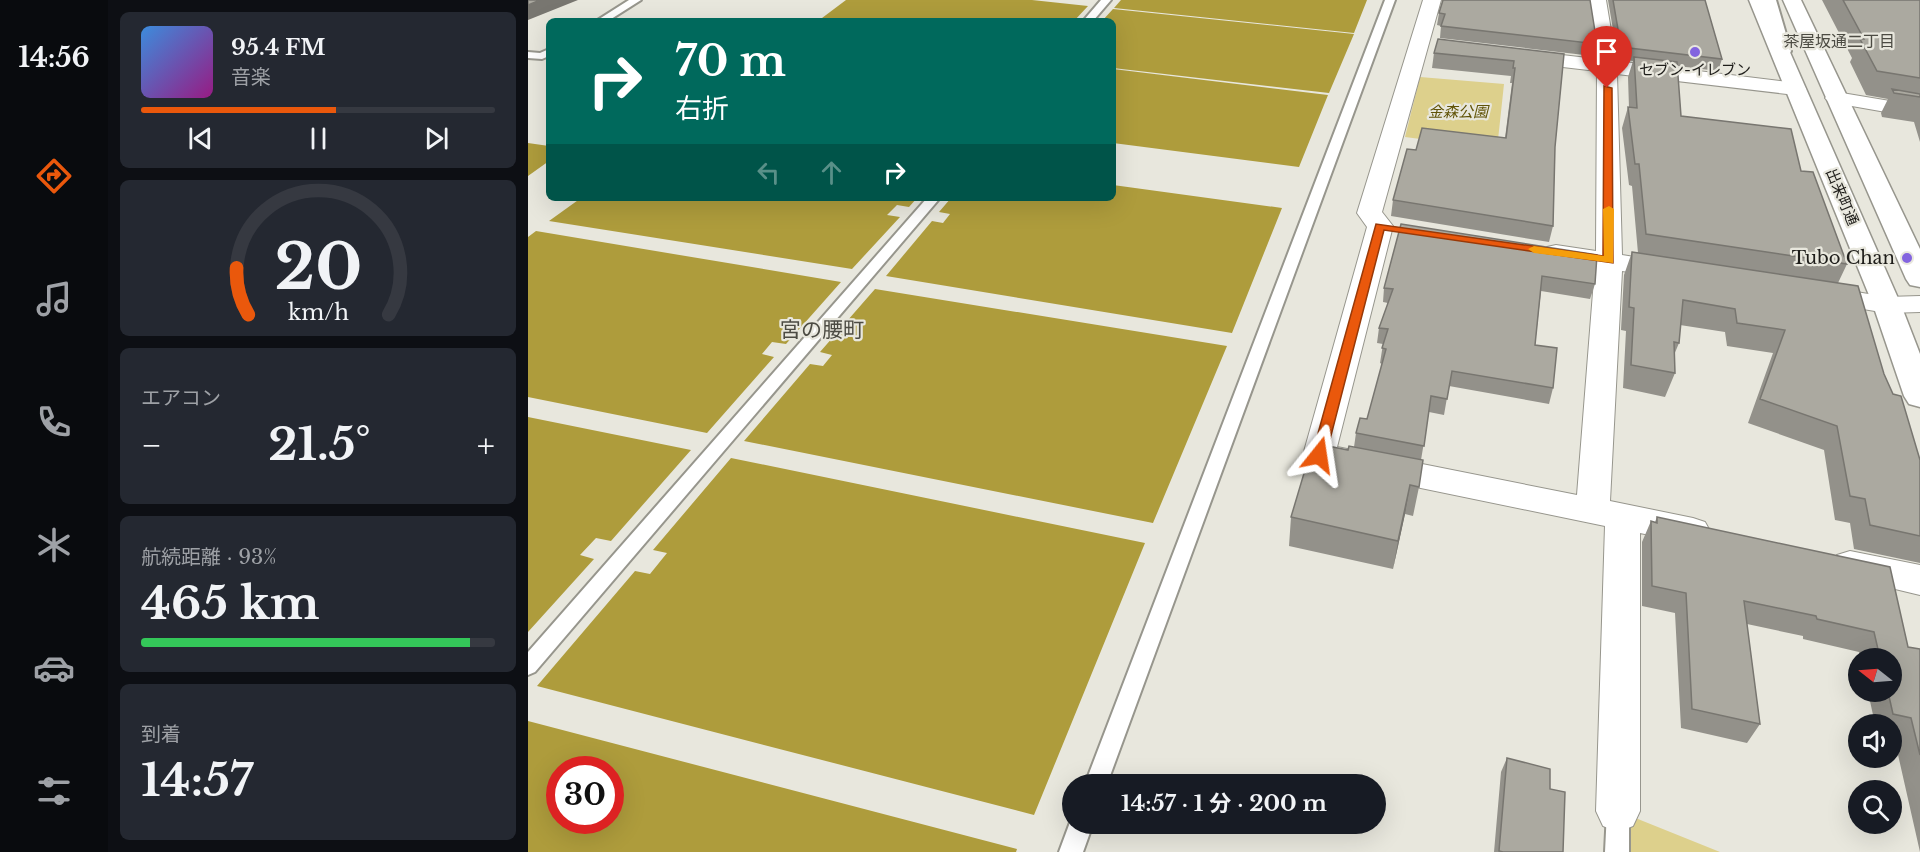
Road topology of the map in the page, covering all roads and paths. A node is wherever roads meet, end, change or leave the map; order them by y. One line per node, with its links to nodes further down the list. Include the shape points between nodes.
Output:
1 (636, 0): 9 (lane)
2 (1106, 0): 10 (lane)
3 (1390, 0): 33 (lane)
4 (1432, 0): 28 (street, via 1431,45 1369,213 1391,228 1319,455)
5 (1597, 0): 15 (street)
6 (1758, 0): 16 (main road, 出来町通)
7 (1771, 0): 16 (lane)
8 (1791, 0): 17 (main road, 出来町通)
9 (606, 18)
10 (1091, 18)
11 (1501, 53): 15 (street)
12 (545, 54): 13 (lane); 14 (lane)
13 (528, 55)
14 (528, 64)
15 (1607, 66): 16 (street); 21 (street)
16 (1797, 90): 26 (main road, 出来町通)
17 (1836, 98): 18 (street); 23 (main road, 出来町通)
18 (1920, 112)
19 (931, 201): 32 (lane)
20 (1529, 249): 21 (street)
21 (1609, 261): 22 (street); 28 (street)
22 (1690, 274)
23 (1920, 279)
24 (1794, 290): 26 (street)
25 (1920, 304): 26 (street)
26 (1887, 305): 27 (main road, 出来町通)
27 (1920, 396)
28 (1608, 512): 29 (street); 34 (street)
29 (1714, 535)
30 (1829, 560): 31 (street)
31 (1920, 580)
32 (528, 666)
33 (1100, 774)
34 (1618, 811): 37 (lane)
35 (1077, 834): 36 (lane)
36 (1071, 852)
37 (1617, 852)

